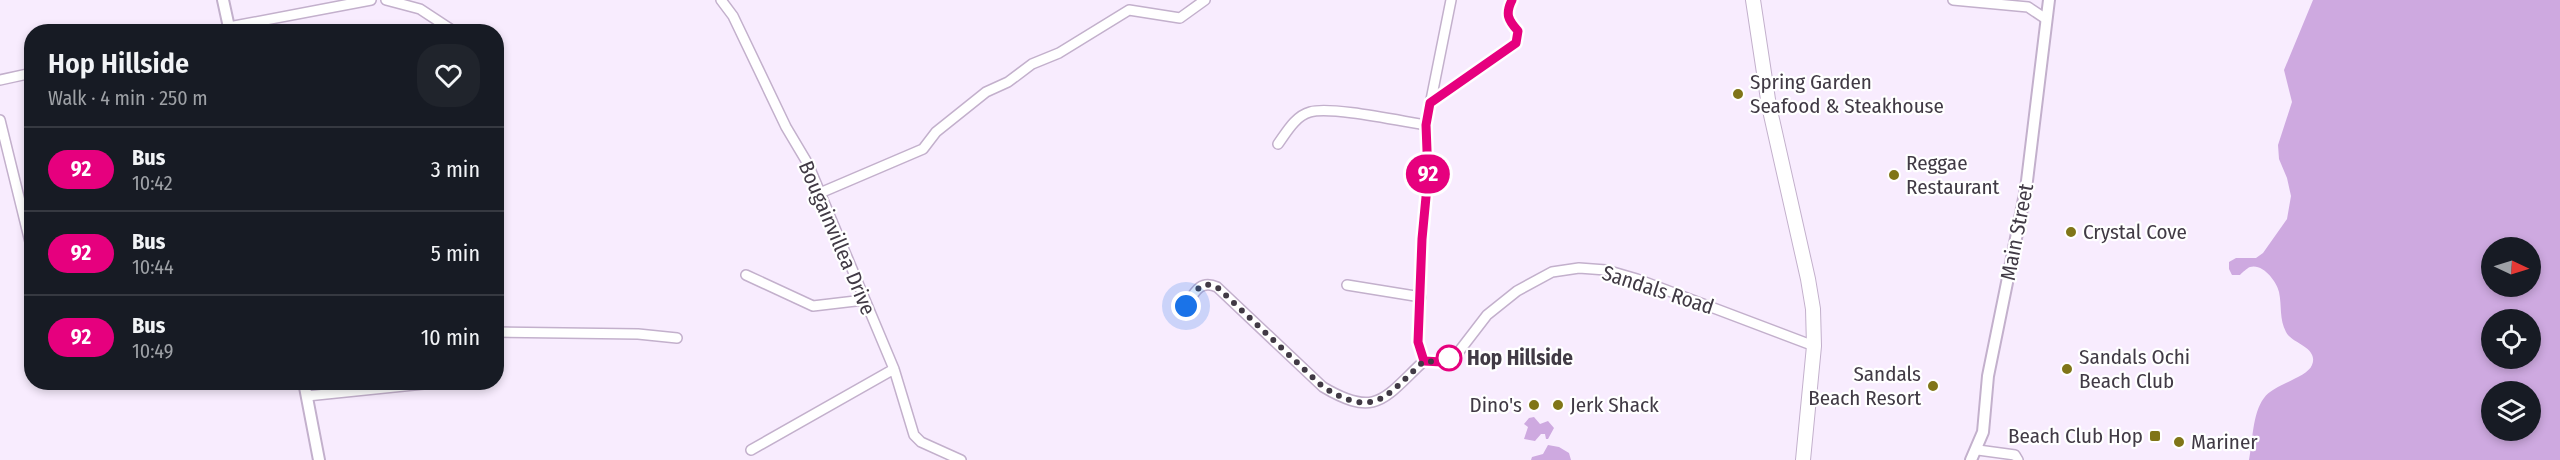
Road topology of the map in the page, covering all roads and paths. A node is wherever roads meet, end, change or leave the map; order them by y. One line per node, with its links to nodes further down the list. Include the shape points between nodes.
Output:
1 (223, 0): 12 (street)
2 (372, 0): 13 (street)
3 (386, 0): 14 (street, via 420,9)
4 (721, 0): 21 (street, Bougainvillea Drive, via 733,16)
5 (1206, 0): 21 (street, via 1180,18 1129,10 986,92 936,132 923,149)
6 (1451, 0): 17 (street)
7 (1512, 0): 17 (street, via 1508,19 1518,31 1516,43)
8 (1752, 0): 30 (main road, via 1769,106 1808,279)
9 (1953, 0): 11 (street, via 2028,7)
10 (2049, 0): 11 (street, Main Street)
11 (2046, 19): 37 (street, Main Street, via 2026,189 1988,376 1987,409)
12 (227, 24)
13 (257, 24)
14 (443, 24)
15 (24, 75): 16 (street)
16 (0, 80)
17 (1430, 103): 19 (street)
18 (0, 120): 22 (street)
19 (1426, 125): 20 (street, via 1332,111 1310,112 1296,120); 25 (street, via 1428,176)
20 (1278, 144)
21 (820, 193): 26 (street, Bougainvillea Drive)
22 (24, 218)
23 (746, 275): 26 (street, via 813,306)
24 (1347, 285): 25 (street)
25 (1420, 297): 31 (street, via 1418,342)
26 (864, 300): 32 (street, Bougainvillea Drive)
27 (1186, 306): 31 (street, via 1196,288 1206,284 1217,287 1323,387 1341,398 1368,404 1384,398)
28 (504, 332): 29 (street)
29 (676, 338)
30 (1814, 346): 31 (street, Sandals Road, via 1637,279 1606,270 1579,268 1552,272 1517,291 1487,315 1457,354 1442,362); 40 (main road)
31 (1424, 361)
32 (894, 369): 36 (street); 39 (street, Bougainvillea Drive, via 914,435)
33 (306, 390): 35 (street)
34 (365, 390): 35 (street)
35 (307, 396): 38 (street)
36 (751, 450)
37 (1978, 450): 41 (street, Main Street); 42 (street, via 2015,455)
38 (319, 460)
39 (961, 460)
40 (1803, 460)
41 (1971, 460)
42 (2018, 460)

